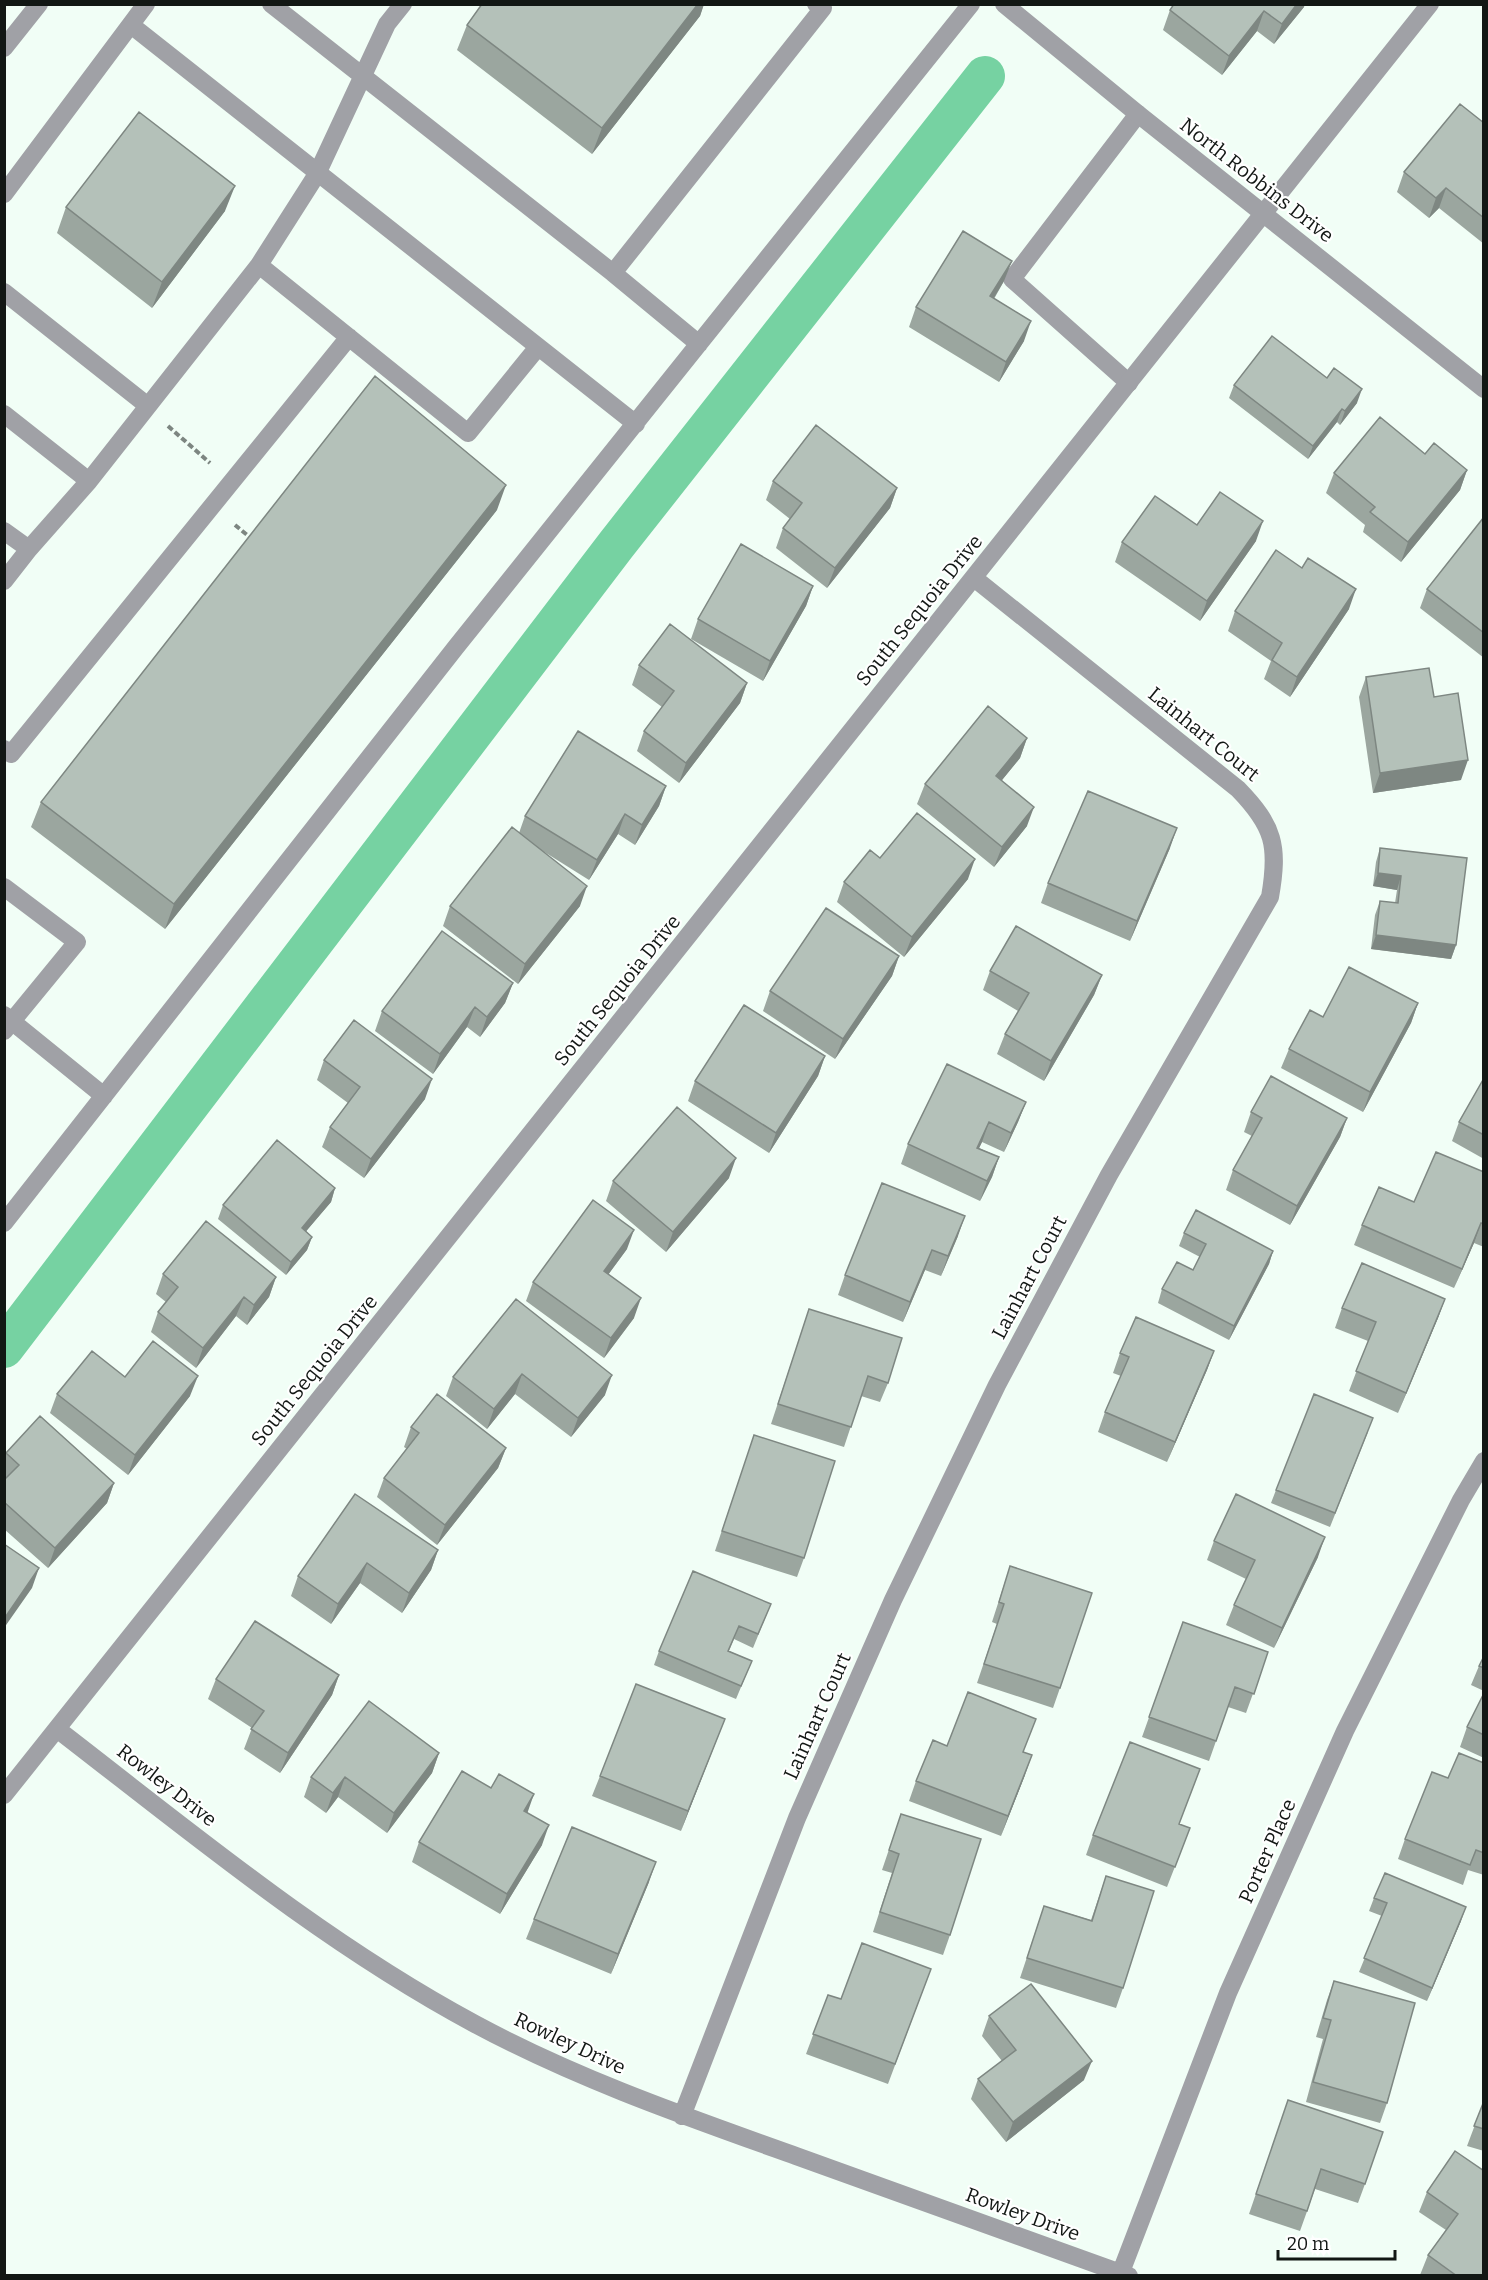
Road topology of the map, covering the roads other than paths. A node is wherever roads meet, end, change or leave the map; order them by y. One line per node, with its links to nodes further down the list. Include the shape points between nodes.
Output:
1 (39, 4): 10 (street)
2 (146, 4): 9 (street)
3 (271, 4): 11 (street)
4 (403, 4): 11 (street, via 387,24)
5 (816, 4): 17 (street, via 823,8)
6 (971, 4): 20 (street)
7 (1004, 4): 12 (street, North Robbins Drive)
8 (1430, 4): 15 (street, South Sequoia Drive)
9 (131, 25): 13 (street); 14 (street)
10 (4, 48)
11 (362, 76): 13 (street); 17 (street)
12 (1138, 114): 15 (street, North Robbins Drive); 22 (street, via 1012,279)
13 (317, 174): 16 (street); 21 (street)
14 (4, 194)
15 (1264, 213): 22 (street, South Sequoia Drive); 23 (street, North Robbins Drive)
16 (259, 265): 19 (street); 24 (street)
17 (613, 273): 20 (street)
18 (4, 292): 24 (street)
19 (349, 337): 21 (street, via 468,433); 32 (street, via 11,754)
20 (699, 344): 26 (street)
21 (538, 347): 26 (street)
22 (1129, 383): 30 (street, South Sequoia Drive)
23 (1484, 389)
24 (148, 406): 27 (street)
25 (4, 414): 27 (street)
26 (636, 424): 35 (street)
27 (89, 481): 29 (street)
28 (4, 531): 29 (street)
29 (29, 549): 31 (street)
30 (974, 578): 38 (street, South Sequoia Drive); 40 (street, Lainhart Court, via 1229,781 1259,810 1271,837 1276,867 1270,897 1109,1174 997,1385 898,1589 797,1818)
31 (4, 581)
32 (4, 748)
33 (4, 887): 34 (street, via 77,942)
34 (7, 1022): 35 (street)
35 (104, 1096): 36 (street)
36 (4, 1223)
37 (1484, 1461): 41 (street, Porter Place, via 1335,1753 1228,1993)
38 (57, 1729): 39 (street, South Sequoia Drive); 40 (street, Rowley Drive, via 276,1898 374,1965 497,2035 583,2076)
39 (4, 1795)
40 (682, 2116): 41 (street, Rowley Drive)
41 (1125, 2274)

